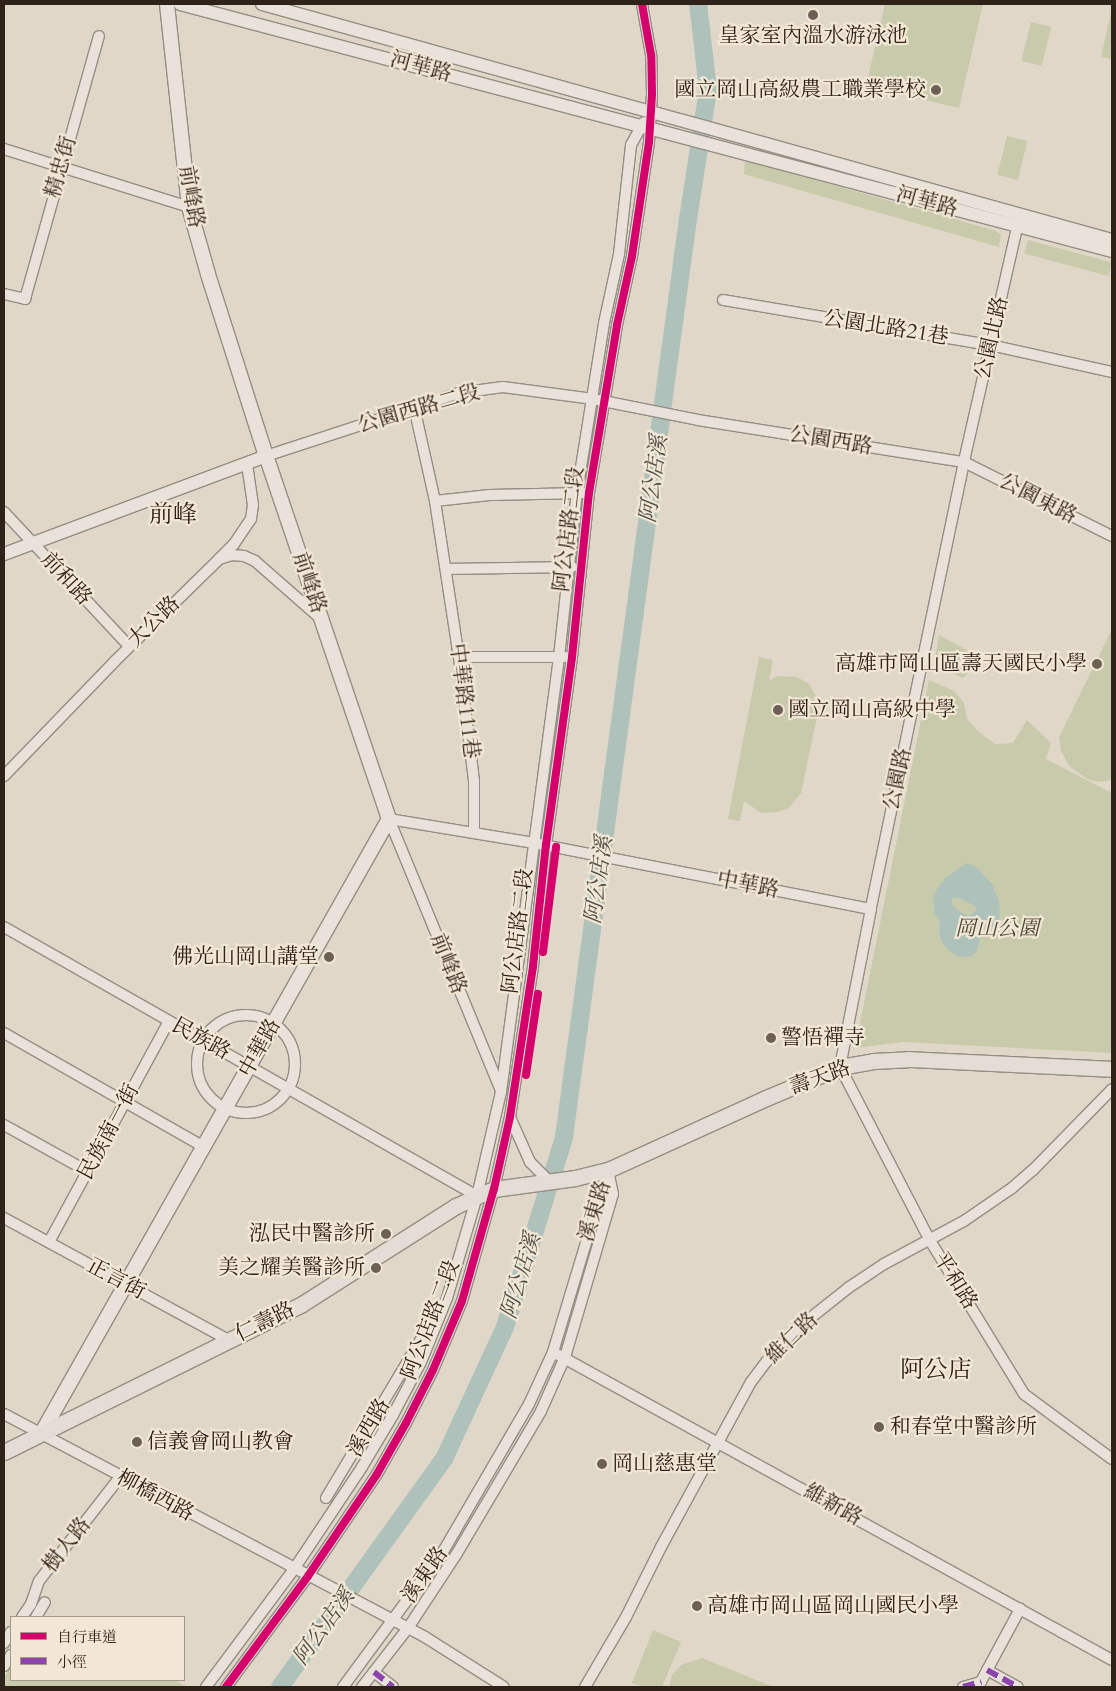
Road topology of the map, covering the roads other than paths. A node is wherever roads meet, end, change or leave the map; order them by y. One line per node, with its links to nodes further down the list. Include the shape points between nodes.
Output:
1 (167, 4): 10 (main road, 前峰路)
2 (180, 4): 7 (street, 河華路)
3 (262, 4): 6 (street, 河華路)
4 (642, 4): 6 (street)
5 (99, 36): 9 (street, 精忠街)
6 (657, 112): 7 (street, 阿公店路二段); 11 (street, 河華路)
7 (651, 128): 11 (street, 河華路); 14 (street, 阿公店路二段, via 631,145); 15 (street, 阿公店路二段)
8 (4, 150): 9 (street)
9 (61, 168): 10 (street); 16 (street, 精忠街, via 25,299)
10 (190, 207): 23 (main road, 前峰路)
11 (1019, 221): 12 (street, 河華路); 13 (street, 河華路); 18 (street, 公園北路)
12 (1112, 240)
13 (1112, 251)
14 (619, 254): 15 (street); 20 (street, 阿公店路二段, via 604,323)
15 (632, 256): 21 (street, 阿公店路二段)
16 (4, 294)
17 (723, 300): 18 (street, 公園北路21巷)
18 (990, 345): 19 (street, 公園北路21巷); 24 (street, 公園北路)
19 (1112, 372)
20 (593, 399): 21 (street, 公園西路二段); 22 (street, 公園西路二段, via 504,387 459,393); 26 (street, 阿公店路二段)
21 (605, 402): 24 (street, 公園西路); 27 (street, 阿公店路二段)
22 (414, 407): 23 (street, 公園西路二段); 28 (street, 中華路111巷)
23 (266, 456): 25 (street); 37 (main road, 前峰路)
24 (964, 462): 30 (street, 公園東路); 49 (street, 公園路)
25 (247, 464): 31 (street); 33 (street, 大公路, via 253,506 251,519)
26 (577, 492): 27 (street); 28 (street, via 490,495); 34 (street, 阿公店路二段)
27 (589, 493): 35 (street, 阿公店路二段)
28 (435, 501): 36 (street, 中華路111巷)
29 (4, 512): 31 (street, 前和路)
30 (1112, 536)
31 (32, 543): 32 (street); 38 (street, 前和路)
32 (4, 554)
33 (219, 559): 37 (street, via 244,556 255,561); 38 (street, 大公路)
34 (568, 566): 35 (street); 36 (street); 40 (street, 阿公店路二段)
35 (580, 567): 41 (street, 阿公店路二段)
36 (446, 569): 39 (street, 中華路111巷)
37 (321, 619): 45 (main road, 前峰路)
38 (129, 646): 44 (street, 大公路)
39 (459, 657): 40 (street); 46 (street, 中華路111巷, via 474,781)
40 (558, 657): 41 (street); 42 (street, 阿公店路二段)
41 (572, 657): 43 (street, 阿公店路二段)
42 (546, 751): 43 (street); 47 (street, 阿公店路二段)
43 (558, 753): 48 (street, 阿公店路二段)
44 (4, 776)
45 (389, 819): 46 (street); 54 (main road, 中華路); 62 (street, 前峰路)
46 (474, 833): 47 (street)
47 (534, 843): 48 (street); 51 (street, 阿公店路二段)
48 (546, 846): 49 (street, 中華路); 52 (street, 阿公店路二段)
49 (871, 908): 58 (street, 公園路)
50 (4, 928): 53 (street, 民族路)
51 (518, 964): 52 (street); 62 (street, 阿公店路二段)
52 (533, 966): 65 (street, 阿公店路二段)
53 (169, 1021): 56 (street, 民族路); 63 (street, 民族南一街)
54 (273, 1024): 56 (street, via 256,1016 240,1016 219,1024); 57 (main road, 中華路); 60 (street, via 290,1044 294,1059 294,1074)
55 (4, 1033): 63 (street)
56 (203, 1040): 57 (street, 民族路); 64 (street, via 197,1062 201,1084 210,1097)
57 (249, 1066): 60 (street, 民族路); 64 (main road, 中華路)
58 (840, 1067): 59 (main road, 壽天路, via 908,1059); 68 (main road, 壽天路); 74 (street, 平和路)
59 (1112, 1069)
60 (288, 1089): 64 (street, via 279,1101 266,1109 251,1113); 72 (street, 民族路)
61 (1112, 1089): 74 (street, 維仁路, via 1012,1188)
62 (501, 1092): 65 (street, 前峰路); 72 (street, 阿公店路二段)
63 (125, 1102): 67 (street); 69 (street, 民族南一街)
64 (225, 1109): 67 (main road, 中華路)
65 (510, 1117): 70 (street, 前峰路, via 530,1162); 71 (street, 阿公店路二段)
66 (4, 1125): 69 (street)
67 (204, 1147): 76 (main road, 中華路)
68 (608, 1170): 70 (main road, 壽天路); 79 (street, 溪東路); 80 (street, 溪東路, via 613,1194)
69 (87, 1171): 75 (street, 民族南一街)
70 (549, 1181): 71 (main road, 仁壽路)
71 (494, 1189): 72 (main road, 仁壽路); 89 (street, 阿公店路二段, via 462,1301 433,1370 377,1474)
72 (477, 1196): 78 (main road, 仁壽路, via 456,1206 302,1304); 88 (street, 阿公店路二段, via 447,1298 421,1362 362,1467)
73 (4, 1218): 75 (street, 正言街)
74 (929, 1240): 83 (street, 維仁路, via 884,1264 794,1331 751,1382); 85 (street, 平和路, via 1024,1394)
75 (49, 1242): 76 (street, 正言街)
76 (126, 1284): 78 (street, 正言街); 82 (main road, 中華路)
77 (426, 1331): 87 (street, 溪西路)
78 (229, 1340): 82 (main road, 仁壽路)
79 (553, 1352): 80 (street, 維新路); 94 (street, 溪東路, via 501,1455 444,1550)
80 (565, 1358): 83 (street, 維新路); 95 (street, 溪東路, via 541,1411 512,1462)
81 (4, 1414): 82 (street, 柳橋西路)
82 (41, 1434): 84 (main road, 仁壽路); 86 (street, 柳橋西路)
83 (719, 1442): 91 (street, 維新路); 106 (street, 維仁路)
84 (4, 1452)
85 (1112, 1459)
86 (120, 1477): 88 (street, 柳橋西路); 92 (street, 樹人路, via 39,1581)
87 (326, 1498)
88 (294, 1569): 89 (street, 柳橋西路); 100 (street, 阿公店路二段)
89 (308, 1576): 94 (street, 柳橋西路); 101 (street, 阿公店路二段)
90 (45, 1602): 93 (street)
91 (1020, 1609): 96 (street, 維新路); 97 (street)
92 (23, 1616)
93 (37, 1616)
94 (394, 1621): 95 (street, 柳橋西路); 102 (street, 溪東路)
95 (408, 1628): 98 (street, 溪東路); 105 (street, 柳橋西路, via 478,1668)
96 (1112, 1660)
97 (987, 1670): 99 (street); 108 (street)
98 (374, 1672): 103 (street, 溪東路); 104 (street)
99 (979, 1685): 107 (street)
100 (206, 1687)
101 (226, 1687)
102 (343, 1687)
103 (362, 1687)
104 (393, 1687)
105 (504, 1687)
106 (585, 1687)
107 (963, 1687)
108 (1018, 1687)

